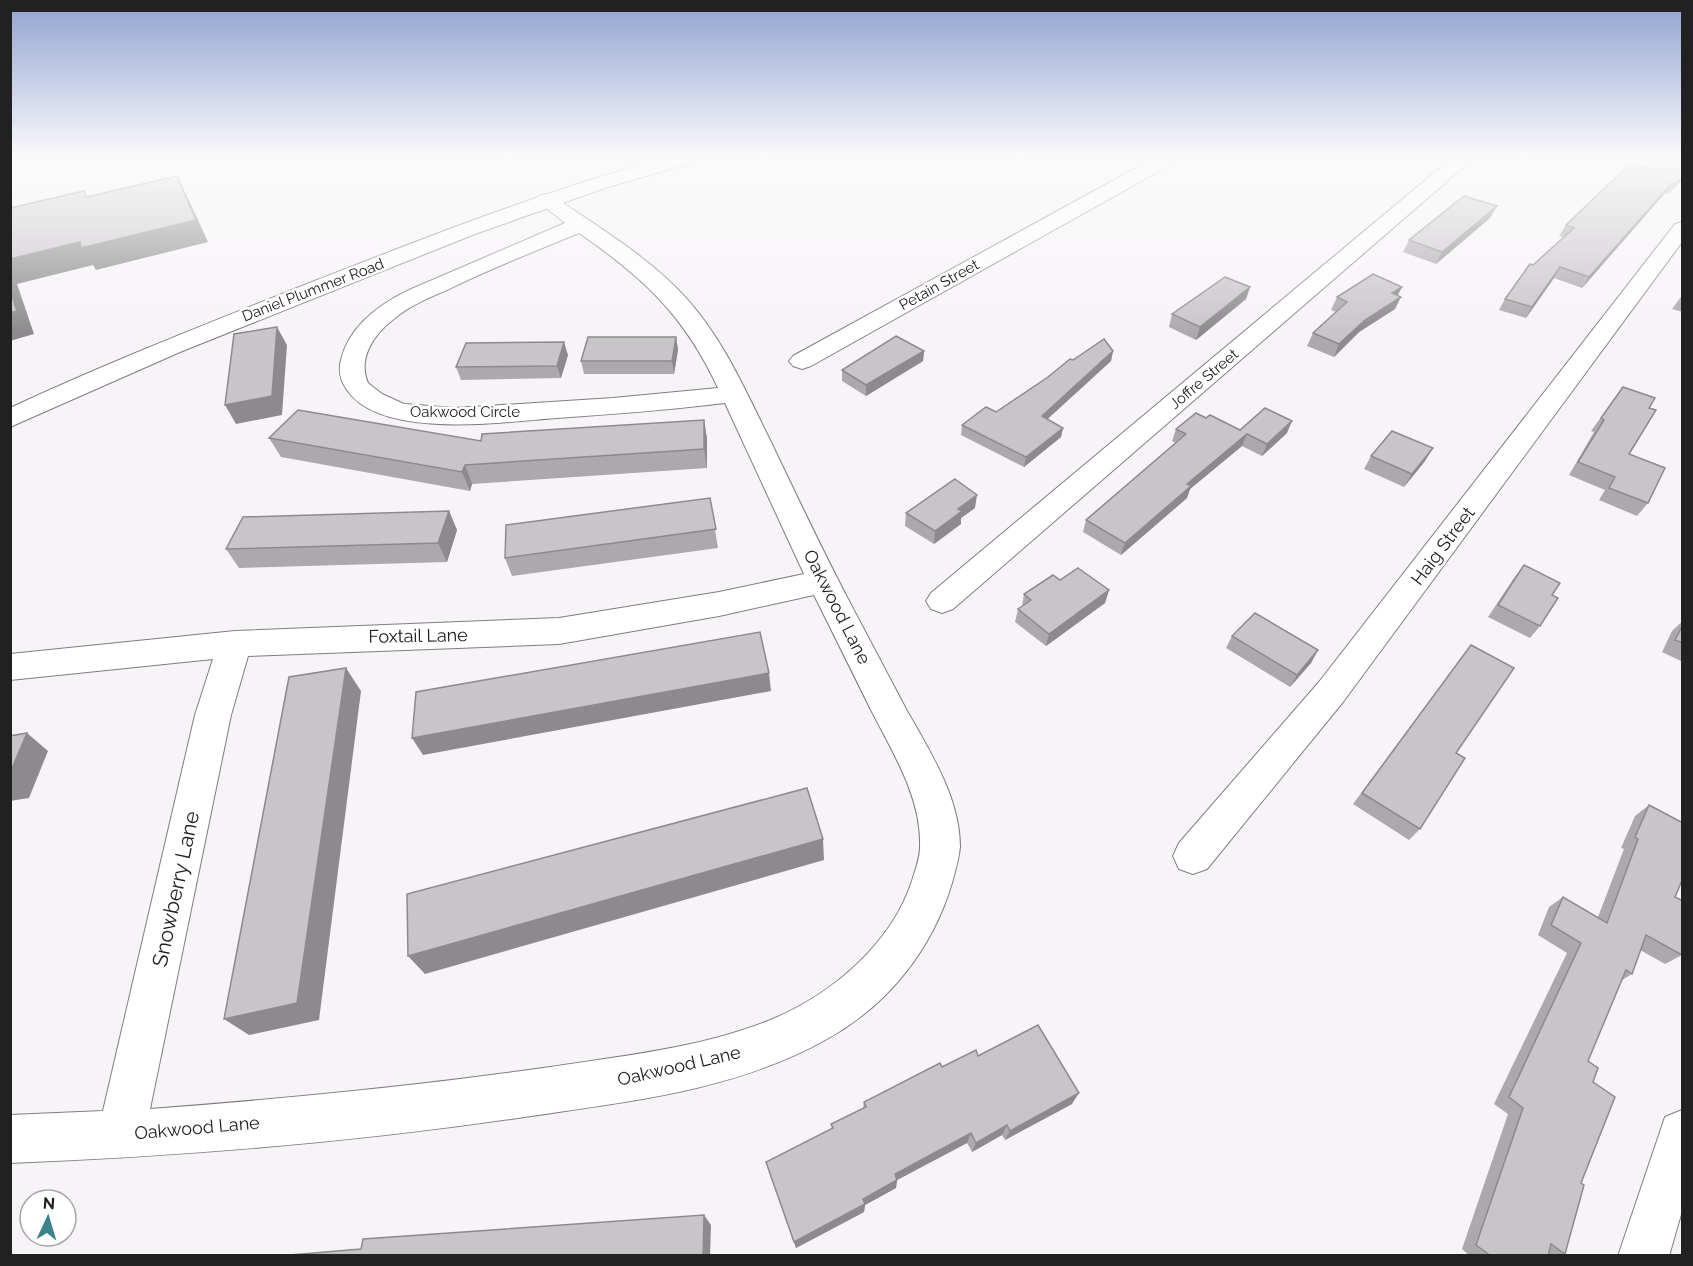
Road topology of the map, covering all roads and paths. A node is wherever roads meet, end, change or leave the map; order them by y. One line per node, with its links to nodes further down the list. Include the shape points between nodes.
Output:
1 (505, 216): 9 (street, Daniel Plummer Road, via 126,365)
2 (567, 216): 5 (street, Oakwood Lane)
3 (1063, 216): 7 (street, Petain Street)
4 (1395, 216): 11 (street, Joffre Street)
5 (579, 225): 8 (street, Oakwood Lane, via 624,255 675,300 714,353); 8 (street, Oakwood Circle, via 459,275 394,308 356,349 351,364 353,379 362,392 402,411 428,414 661,404)
6 (1683, 228): 14 (street, Haig Street, via 1331,692)
7 (802, 361)
8 (734, 394): 10 (street, Oakwood Lane)
9 (10, 419)
10 (823, 582): 12 (street, Foxtail Lane, via 559,631); 16 (street, Oakwood Lane, via 921,774 934,810 940,849 931,889 912,928 886,966 851,998 808,1025 760,1046 656,1074 394,1111)
11 (942, 601)
12 (235, 644): 13 (street, Foxtail Lane); 16 (street, Snowberry Lane, via 213,715)
13 (10, 667)
14 (1193, 856)
15 (1683, 1134): 18 (street)
16 (121, 1135): 17 (street, Oakwood Lane)
17 (10, 1139)
18 (1643, 1256)

